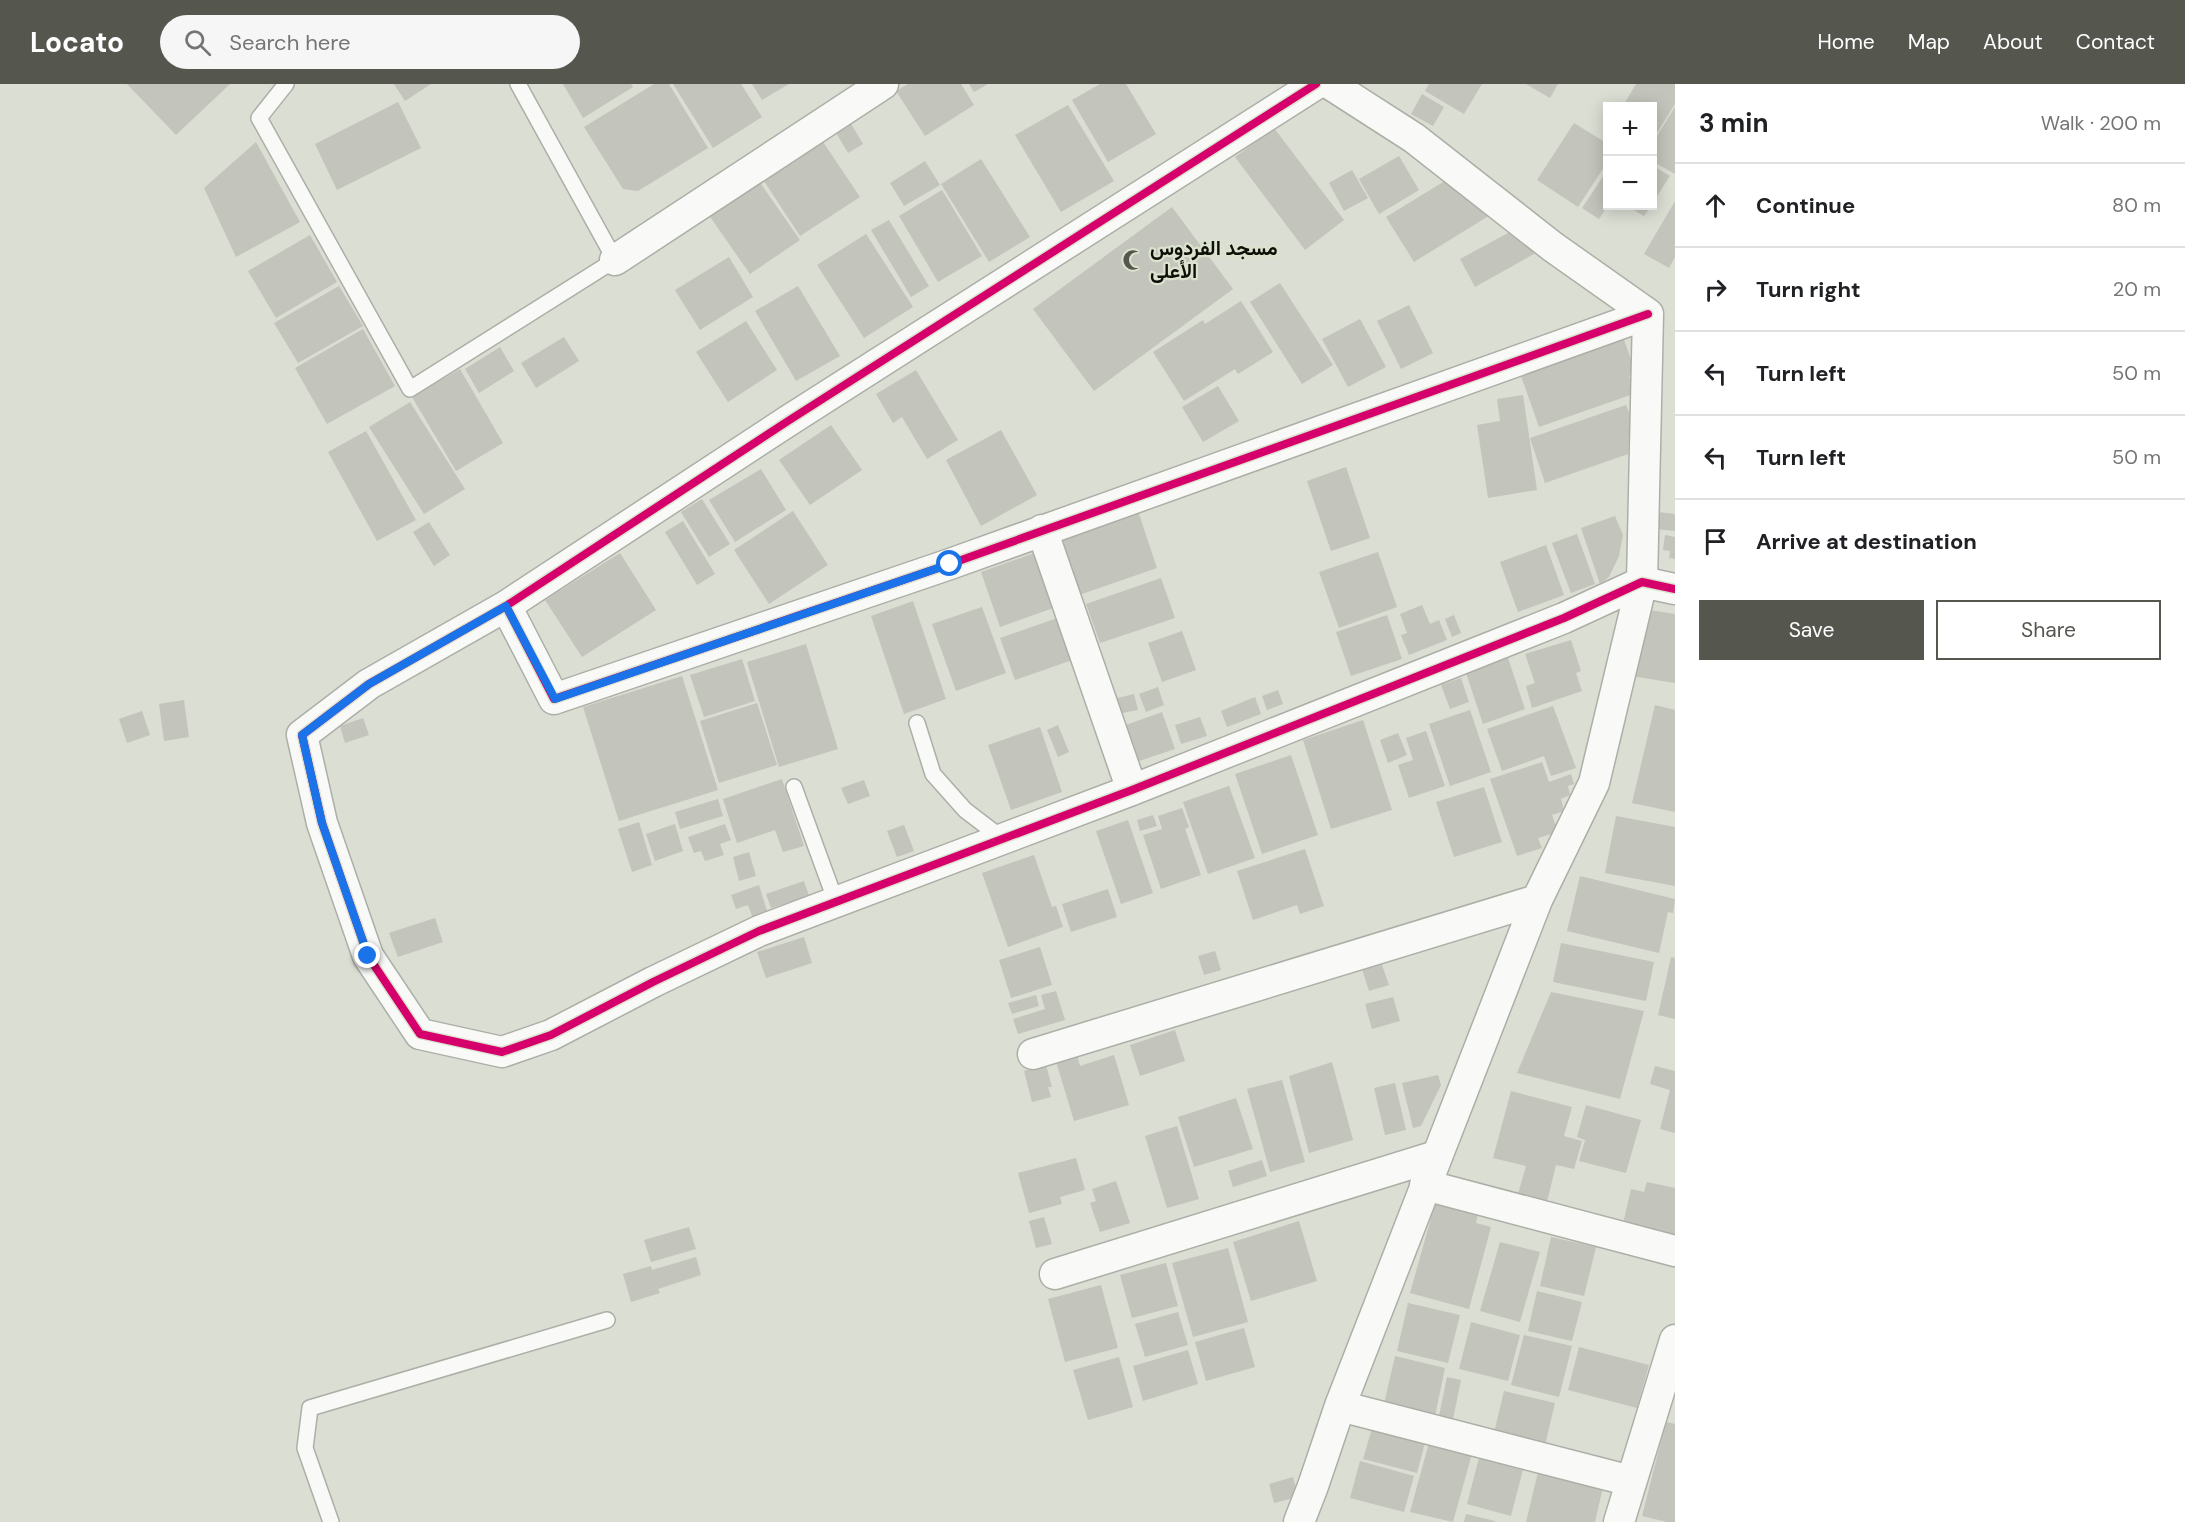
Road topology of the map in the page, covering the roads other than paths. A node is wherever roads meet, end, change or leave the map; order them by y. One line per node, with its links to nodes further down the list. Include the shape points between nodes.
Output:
1 (286, 84): 6 (lane, via 259,117 410,389)
2 (518, 84): 6 (lane)
3 (883, 84): 6 (street)
4 (1316, 84): 11 (street)
5 (1330, 84): 7 (street, via 1414,138 1553,247)
6 (615, 260)
7 (1648, 314): 8 (street); 9 (street)
8 (1042, 530): 11 (street, via 555,699); 14 (street)
9 (1642, 582): 10 (street); 14 (street, via 1564,618); 16 (street, via 1593,783)
10 (1675, 589)
11 (506, 606): 17 (street, via 369,684 302,735 322,823 368,956 420,1034 502,1052 551,1035 759,931)
12 (917, 723): 15 (lane, via 933,774 965,810)
13 (794, 787): 17 (lane)
14 (1132, 790): 15 (street)
15 (1003, 839): 17 (street)
16 (1537, 900): 18 (street); 19 (street)
17 (836, 902)
18 (1033, 1054)
19 (1436, 1156): 20 (street); 22 (street)
20 (1425, 1185): 21 (street); 25 (street)
21 (1675, 1251)
22 (1055, 1274)
23 (607, 1320): 27 (lane, via 310,1408 305,1448)
24 (1675, 1340): 26 (street)
25 (1340, 1406): 26 (street); 28 (street)
26 (1631, 1480): 29 (street)
27 (331, 1522)
28 (1299, 1522)
29 (1619, 1522)

